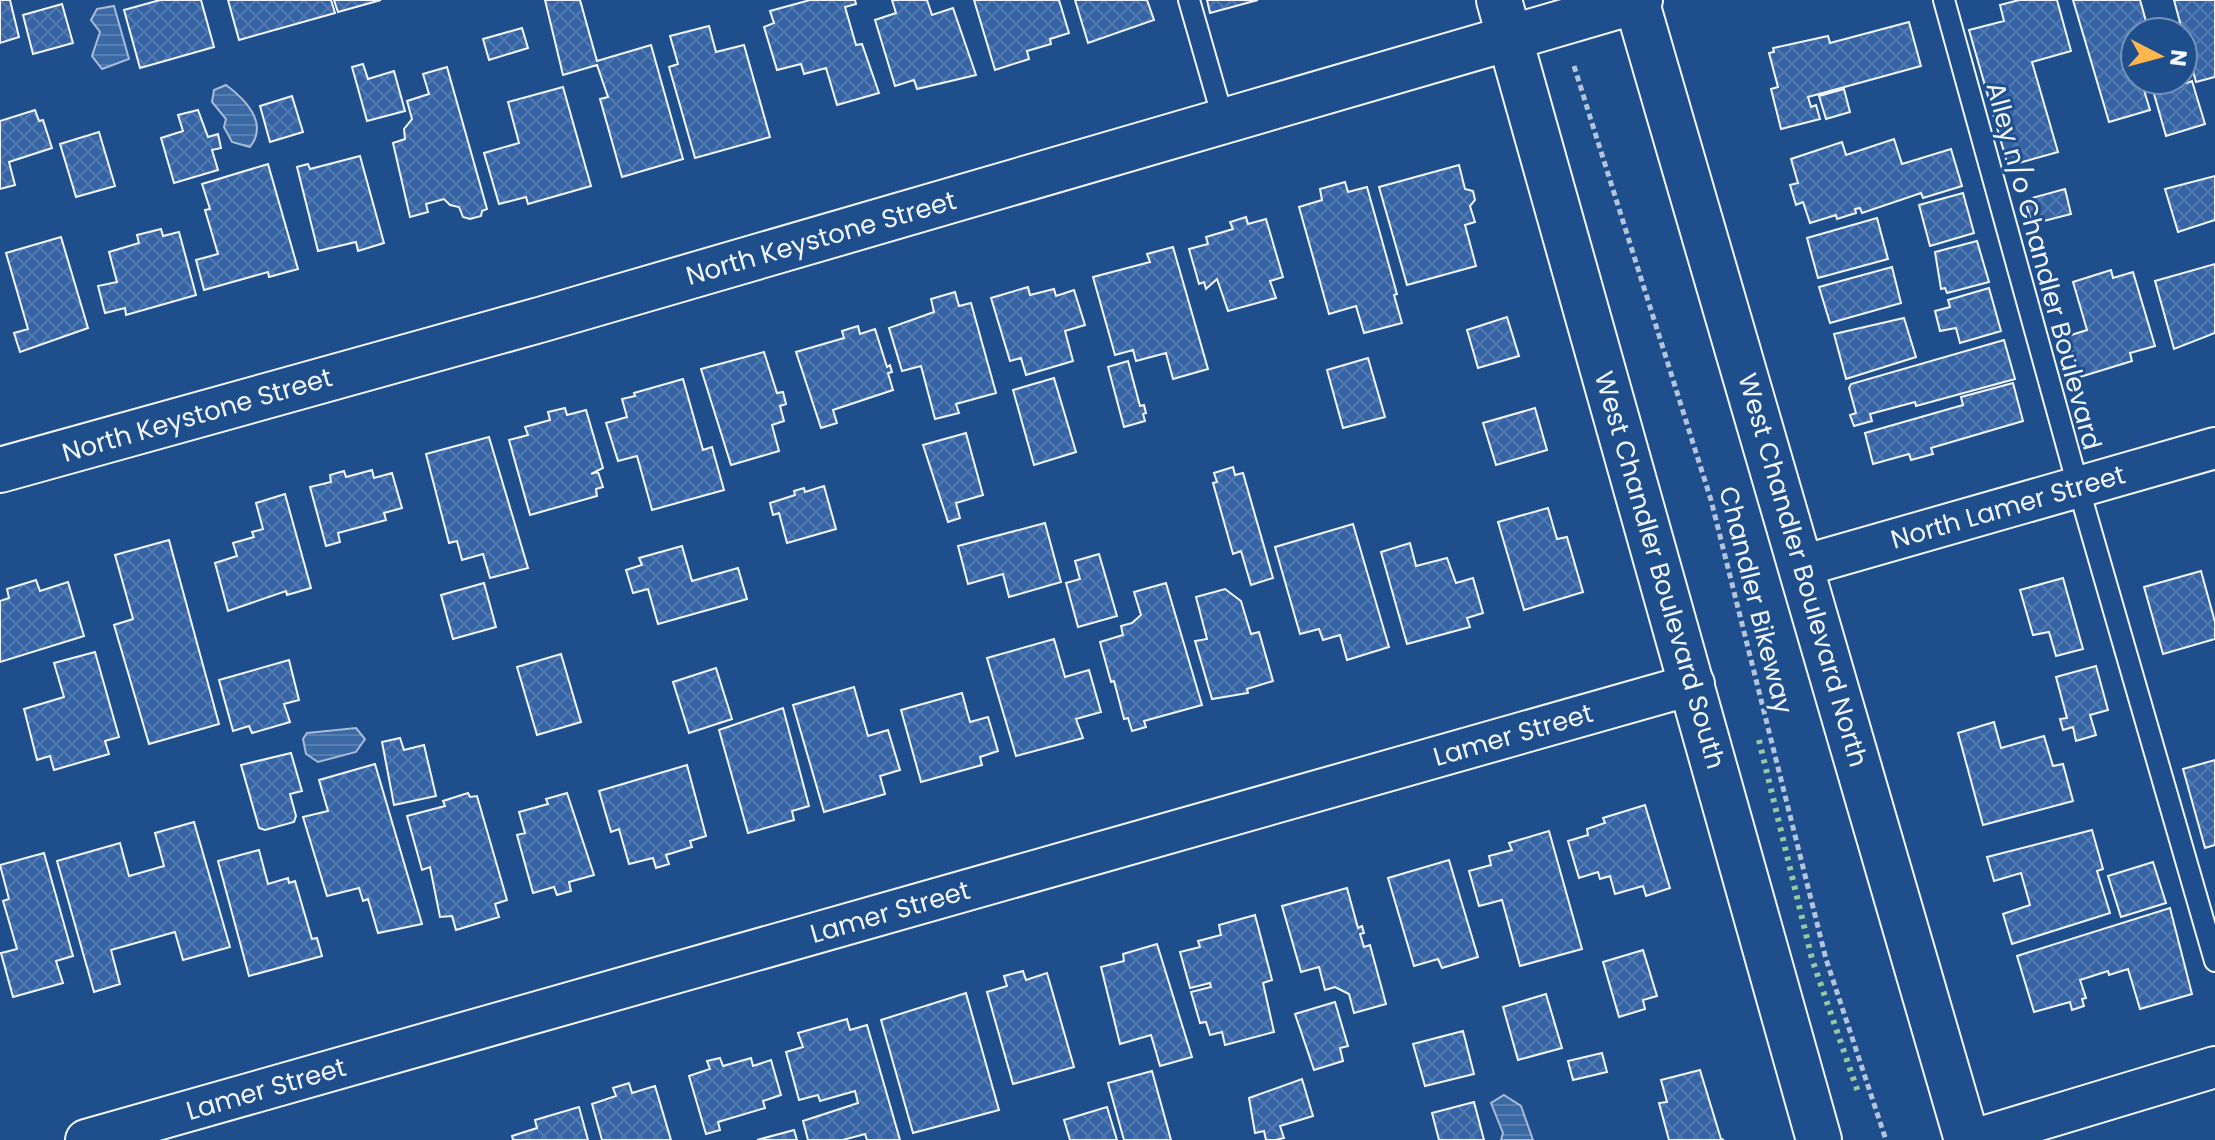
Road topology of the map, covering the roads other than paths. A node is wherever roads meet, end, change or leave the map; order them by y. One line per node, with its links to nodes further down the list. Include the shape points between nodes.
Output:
1 (1189, 0): 5 (lane)
2 (1638, 0): 4 (main road, North Keystone Street); 9 (main road, West Chandler Boulevard North)
3 (1944, 0): 8 (lane, Alley n/o Chandler Boulevard)
4 (1505, 18): 5 (main road, North Keystone Street); 10 (main road, West Chandler Boulevard South)
5 (1224, 122): 7 (main road, North Keystone Street)
6 (2215, 448): 8 (street, North Lamer Street)
7 (0, 470)
8 (2078, 486): 9 (street, North Lamer Street); 11 (lane, Alley n/o Chandler Boulevard)
9 (1802, 566): 15 (main road, West Chandler Boulevard North)
10 (1694, 684): 13 (street, Lamer Street); 14 (main road, West Chandler Boulevard South)
11 (2215, 961)
12 (2215, 1067): 15 (street)
13 (86, 1140)
14 (1819, 1140)
15 (1970, 1140)

